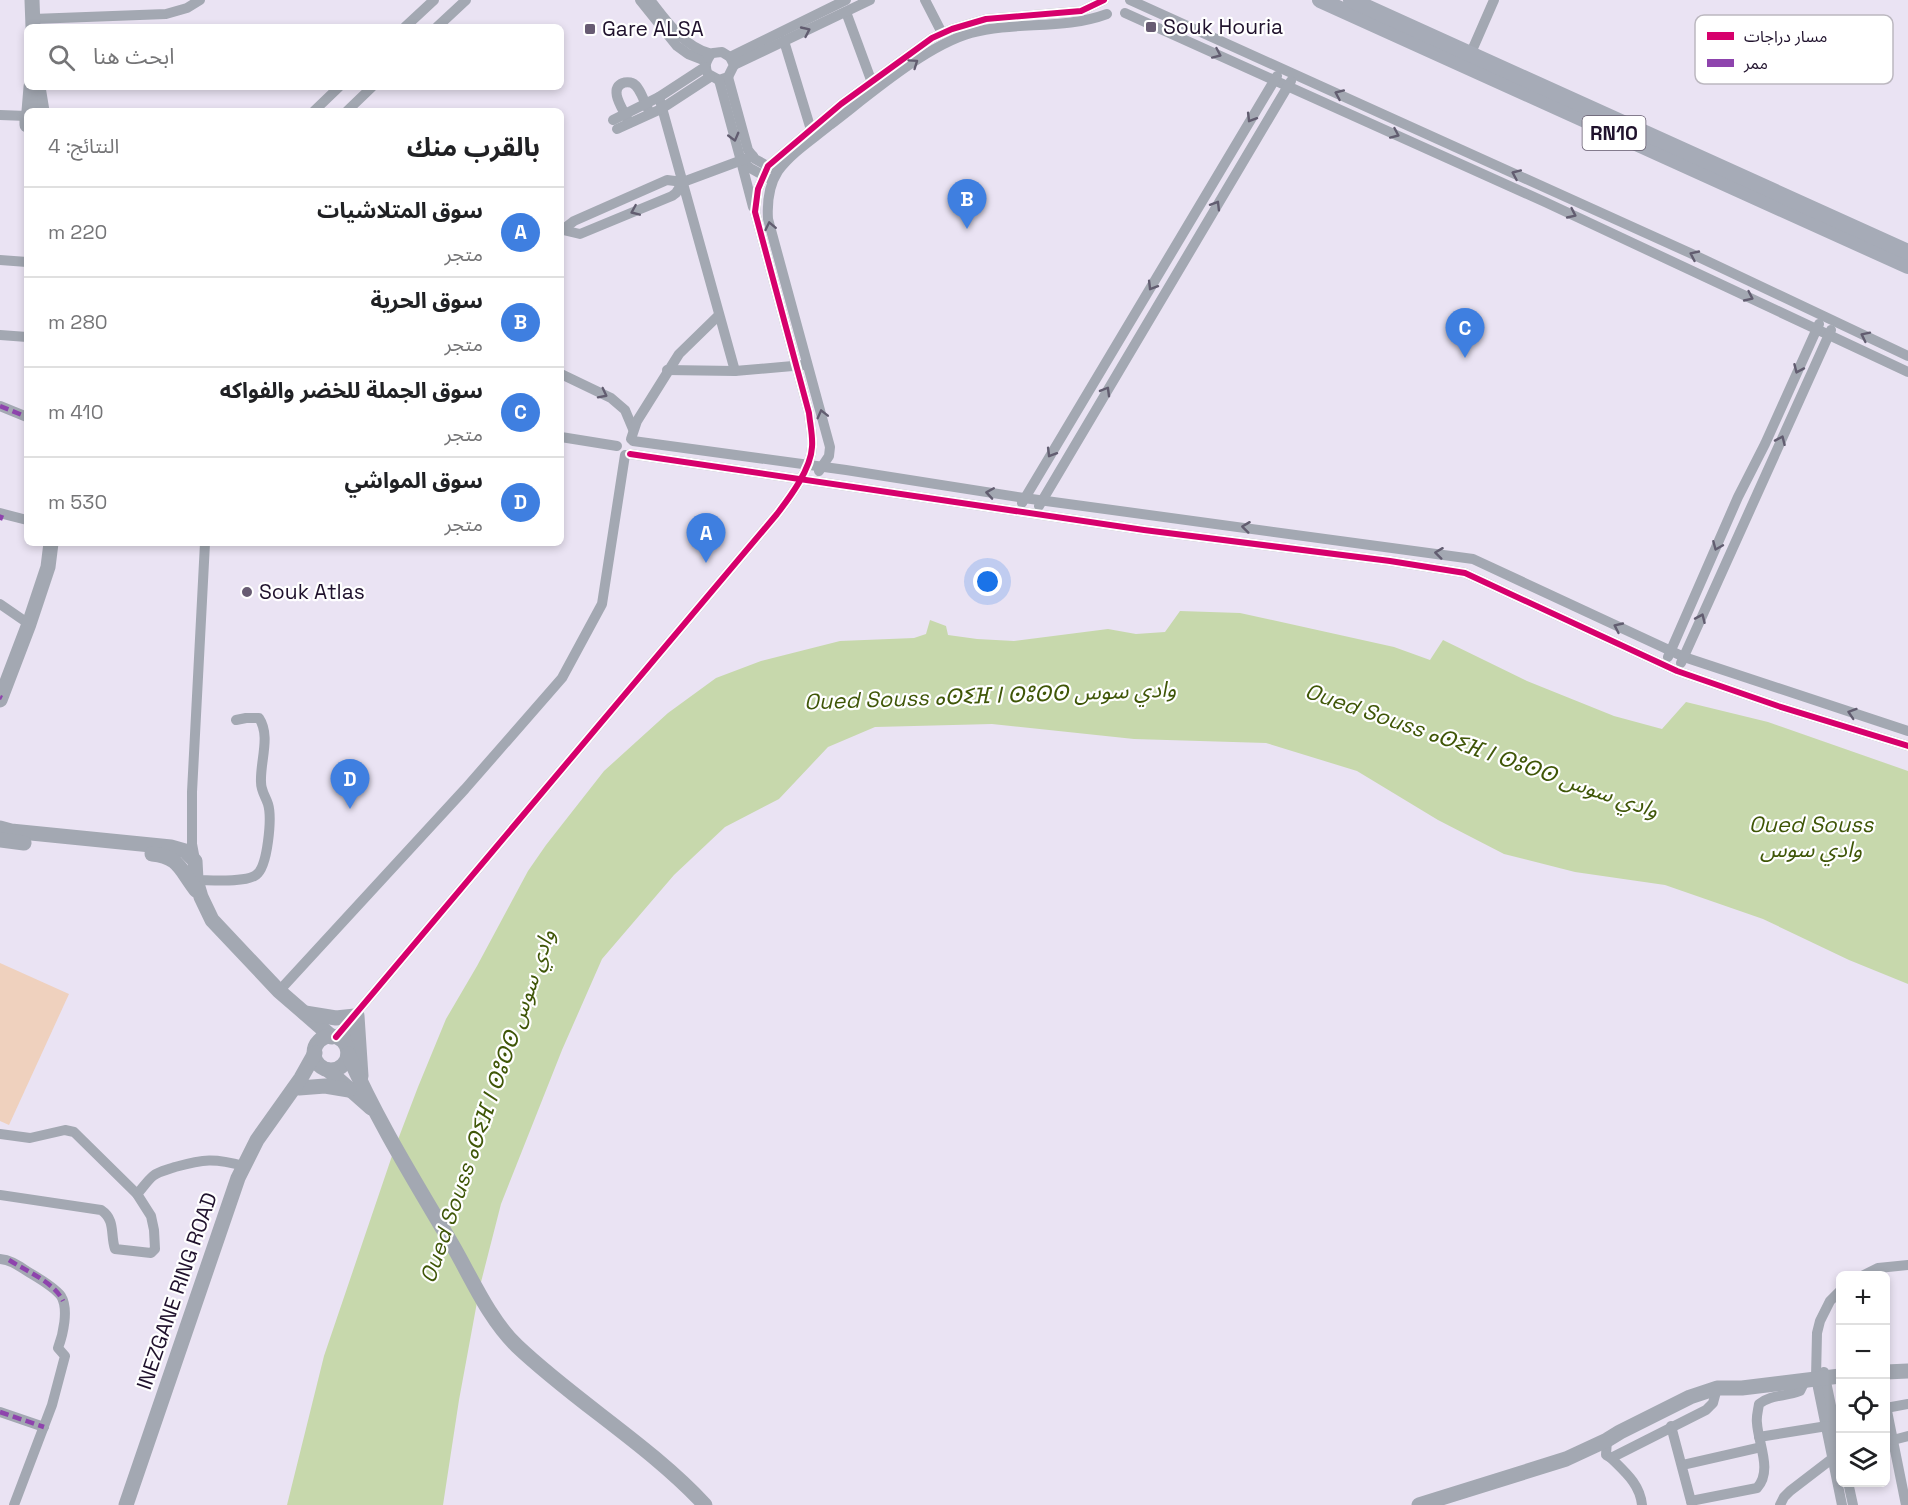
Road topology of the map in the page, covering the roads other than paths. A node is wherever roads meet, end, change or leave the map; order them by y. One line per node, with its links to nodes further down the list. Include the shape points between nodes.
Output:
1 (32, 0): 18 (street)
2 (200, 0): 18 (street, via 166,14)
3 (434, 0): 19 (street)
4 (466, 0): 20 (street)
5 (640, 0): 26 (street, via 677,46)
6 (650, 0): 26 (street)
7 (846, 0): 24 (street)
8 (870, 0): 15 (street)
9 (925, 0): 21 (street)
10 (1105, 0): 16 (street); 21 (street, via 1081,11 986,19)
11 (1128, 0): 17 (street); 25 (street)
12 (1320, 0): 61 (main road, RN10)
13 (1351, 0): 23 (main road, RN10)
14 (1494, 0): 23 (street)
15 (846, 12): 22 (street, one-way to 15); 29 (street)
16 (1107, 14): 17 (street, via 1116,18); 29 (street, one-way to 16, via 939,47 972,33 1092,20)
17 (1125, 14): 28 (street, one-way to 28)
18 (33, 23)
19 (408, 24)
20 (440, 24)
21 (942, 33): 29 (street, via 920,46)
22 (784, 41): 24 (street); 47 (street)
23 (1470, 55): 58 (main road, RN10)
24 (732, 61): 26 (street); 26 (street, via 722,52)
25 (1281, 68): 27 (street); 28 (street)
26 (713, 69): 35 (street); 41 (street); 48 (street); 49 (street, one-way to 49)
27 (1295, 74): 30 (street); 63 (street, one-way to 27)
28 (1274, 80): 30 (street); 56 (street, one-way to 56)
29 (873, 86): 47 (street)
30 (1288, 86): 57 (street, one-way to 30); 65 (street, one-way to 65)
31 (30, 90): 37 (street)
32 (38, 90): 38 (street)
33 (336, 90): 39 (street)
34 (369, 90): 40 (street)
35 (659, 97): 36 (street); 41 (street)
36 (645, 103): 43 (street); 45 (street); 45 (street, via 635,85 622,83 616,93)
37 (31, 108)
38 (42, 108)
39 (317, 108)
40 (350, 108)
41 (662, 109): 43 (street); 52 (street)
42 (0, 114): 44 (street)
43 (650, 114): 45 (street)
44 (24, 116)
45 (628, 118): 46 (street)
46 (615, 124)
47 (812, 133): 50 (street); 51 (street)
48 (753, 156): 49 (street); 50 (street)
49 (741, 161): 50 (street); 52 (street); 53 (street)
50 (765, 170): 51 (street); 53 (street)
51 (776, 176): 70 (street, one-way to 51, via 768,219 767,204)
52 (683, 182): 54 (street, via 667,180); 55 (street, one-way to 55, via 672,196 580,234); 62 (street)
53 (755, 212): 70 (street)
54 (564, 228)
55 (564, 230)
56 (1184, 231): 57 (street); 86 (street, one-way to 86)
57 (1197, 238): 87 (street, one-way to 57)
58 (1908, 252)
59 (0, 260): 60 (street)
60 (24, 262)
61 (1908, 266)
62 (719, 315): 71 (street); 72 (street)
63 (1823, 316): 64 (street); 65 (street)
64 (1835, 321): 66 (street); 69 (street, one-way to 64)
65 (1817, 328): 66 (street); 96 (street, one-way to 96)
66 (1829, 334): 73 (street); 97 (street, one-way to 66)
67 (0, 335): 68 (street)
68 (24, 337)
69 (1908, 356)
70 (802, 365): 72 (street); 80 (street, one-way to 70); 82 (street, via 813,447)
71 (667, 370): 72 (street); 77 (street)
72 (735, 371)
73 (1908, 372)
74 (564, 375): 77 (street, one-way to 77, via 611,398 624,410)
75 (0, 406): 76 (street)
76 (24, 416)
77 (633, 436): 79 (street, via 622,438); 81 (street, via 635,448); 82 (street)
78 (564, 437): 79 (street)
79 (617, 446): 81 (street, via 619,452)
80 (830, 447): 83 (street); 84 (street)
81 (627, 454): 85 (street); 107 (street, via 602,604 562,678)
82 (808, 465): 83 (street); 85 (street)
83 (823, 466): 84 (street); 85 (street)
84 (846, 470): 86 (street, one-way to 84)
85 (806, 479): 88 (street); 109 (street)
86 (1024, 498): 87 (street); 88 (street)
87 (1042, 501): 89 (street); 96 (street, one-way to 87, via 1473,559)
88 (1019, 512): 89 (street)
89 (1034, 514): 98 (street, via 1465,573)
90 (1, 516): 91 (street)
91 (24, 520)
92 (51, 546): 95 (street, via 48,567)
93 (205, 546): 106 (street)
94 (0, 604): 95 (street)
95 (29, 624): 100 (street)
96 (1671, 651): 97 (street); 98 (street)
97 (1684, 657): 99 (street); 102 (street, one-way to 97)
98 (1664, 665): 99 (street)
99 (1677, 671): 103 (street)
100 (1, 699)
101 (237, 720): 106 (street, via 259,718 264,726 261,779 269,826 264,866 258,874 245,879)
102 (1908, 731)
103 (1908, 746)
104 (0, 828): 106 (street, via 171,847)
105 (0, 840): 106 (street, via 163,855)
106 (188, 865): 107 (street, via 212,920)
107 (279, 991): 108 (street)
108 (302, 1012): 109 (street, via 327,1017); 110 (street); 111 (street)
109 (357, 1014): 110 (street); 114 (street)
110 (340, 1043): 111 (street, via 321,1040); 112 (street, via 342,1066); 114 (street)
111 (315, 1050): 112 (street, via 317,1062); 115 (street, INEZGANE RING ROAD)
112 (326, 1069): 113 (street, INEZGANE RING ROAD); 114 (street)
113 (299, 1088): 114 (street); 115 (street, INEZGANE RING ROAD)
114 (355, 1088): 147 (street, via 374,1110 489,1308 515,1344 679,1478)
115 (286, 1100): 117 (street, INEZGANE RING ROAD)
116 (0, 1134): 118 (street, via 30,1138 65,1130 74,1132)
117 (244, 1166): 118 (street, via 224,1160 192,1162 153,1176); 146 (street, INEZGANE RING ROAD)
118 (137, 1194): 119 (street, via 152,1223 155,1250 151,1253 115,1249 111,1220 101,1210)
119 (0, 1195)
120 (4, 1259): 134 (street, via 44,1282 63,1301 64,1329 58,1348 65,1356)
121 (1908, 1265): 122 (street)
122 (1871, 1271)
123 (1836, 1295): 126 (street, via 1817,1333)
124 (1908, 1371): 125 (street)
125 (1890, 1372)
126 (1822, 1378): 127 (street); 132 (street); 135 (street); 139 (street, via 1792,1395 1759,1404 1756,1423)
127 (1717, 1388): 131 (street, via 1713,1403 1706,1410); 137 (street, via 1690,1397)
128 (1908, 1404): 129 (street)
129 (1890, 1406)
130 (0, 1412): 134 (street)
131 (1671, 1426): 140 (street); 142 (street)
132 (1827, 1426): 139 (street); 141 (street)
133 (1890, 1426): 138 (street)
134 (44, 1427): 145 (street)
135 (1836, 1433)
136 (1908, 1436): 138 (street)
137 (1607, 1440): 140 (street, via 1606,1455); 148 (street, via 1566,1459)
138 (1893, 1440): 153 (street)
139 (1760, 1442): 142 (street); 144 (street, via 1764,1472 1757,1488)
140 (1611, 1458): 149 (street, via 1636,1485)
141 (1833, 1458): 150 (street, via 1790,1491); 151 (street)
142 (1682, 1465): 144 (street)
143 (1849, 1487): 152 (street)
144 (1691, 1503)
145 (14, 1505)
146 (126, 1505)
147 (705, 1505)
148 (1419, 1505)
149 (1642, 1505)
150 (1780, 1505)
151 (1842, 1505)
152 (1853, 1505)
153 (1906, 1505)

